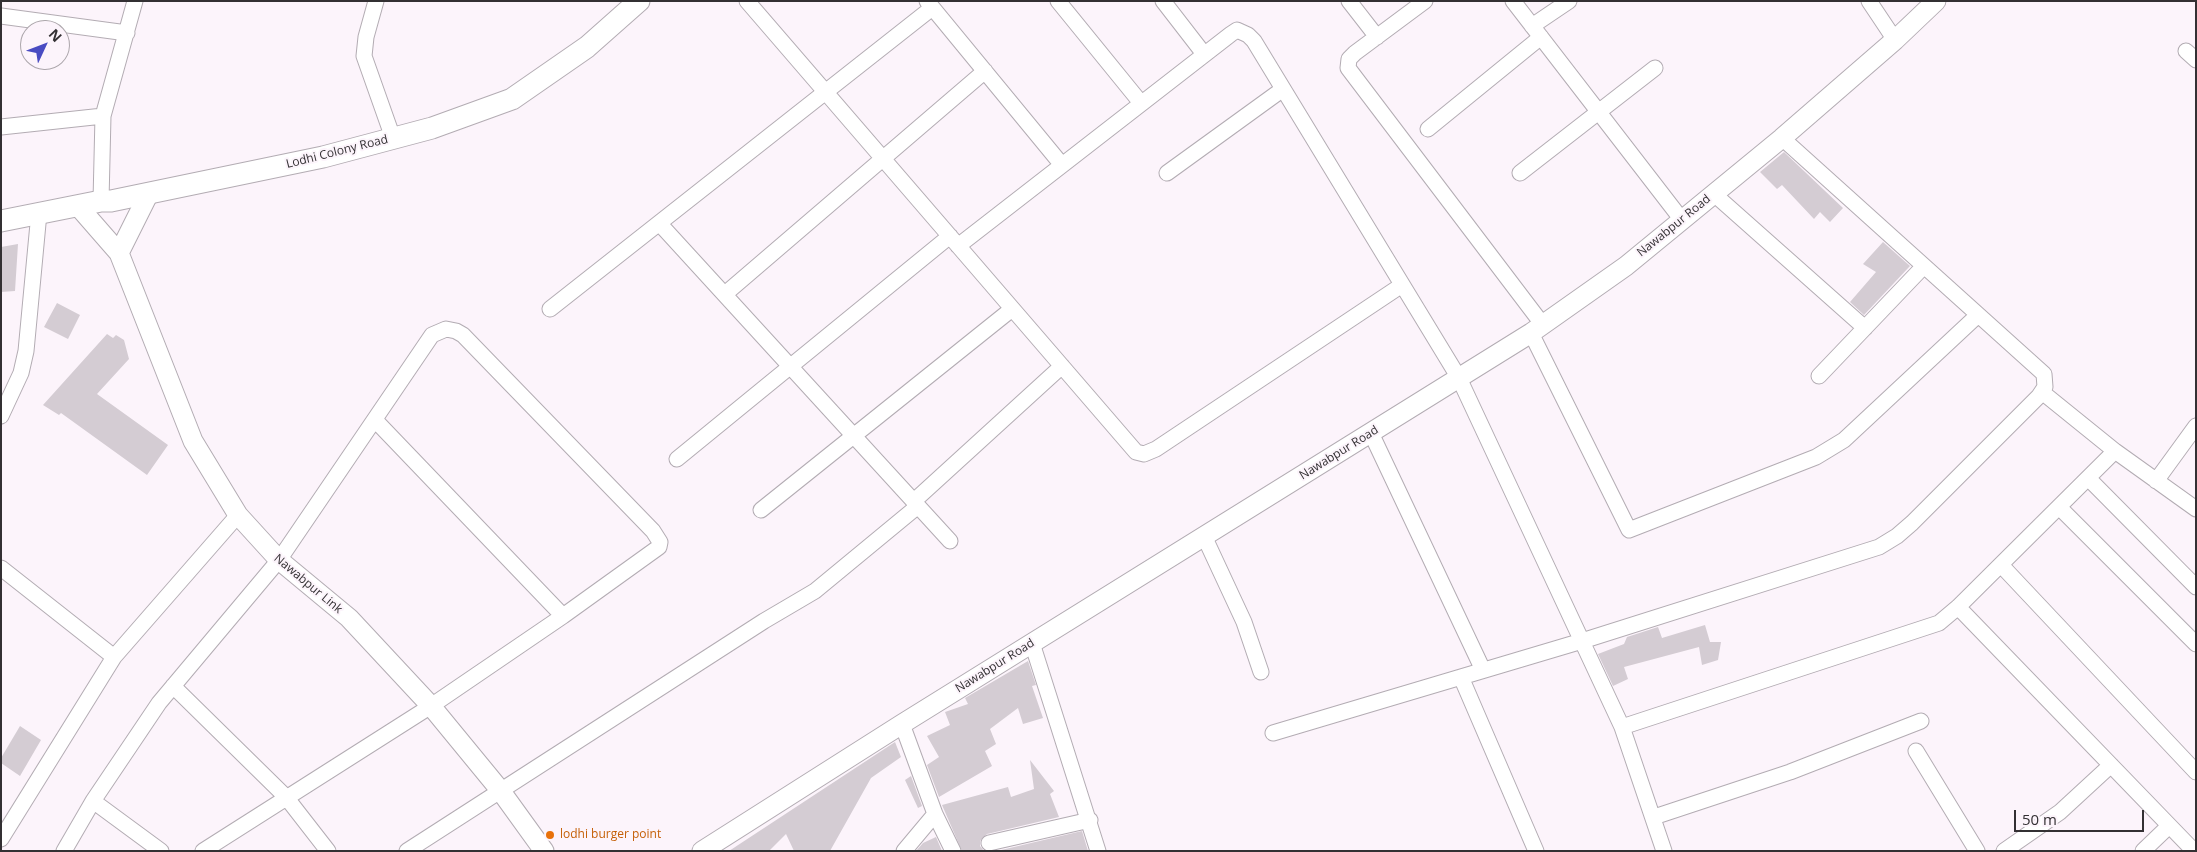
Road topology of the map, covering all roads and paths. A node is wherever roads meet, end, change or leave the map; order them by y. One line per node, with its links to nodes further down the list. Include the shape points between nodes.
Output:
1 (135, 1): 16 (street)
2 (376, 1): 29 (street, via 364,56)
3 (639, 1): 29 (main road, Lodhi Colony Road, via 587,46 512,99)
4 (747, 1): 23 (street)
5 (1058, 1): 24 (street)
6 (1163, 1): 19 (street)
7 (1349, 1): 17 (street)
8 (1425, 1): 17 (street)
9 (1513, 1): 15 (street)
10 (1569, 1): 15 (street)
11 (1869, 1): 18 (street)
12 (1936, 1): 18 (street, Nawabpur Road)
13 (929, 4): 21 (street); 23 (street)
14 (1, 16): 16 (street)
15 (1537, 32): 25 (street); 28 (street)
16 (127, 33): 26 (street)
17 (1376, 37): 52 (street, via 1355,52 1349,59 1348,68)
18 (1895, 40): 30 (street, Nawabpur Road)
19 (1204, 54): 22 (street, via 1237,30 1242,31 1254,41); 24 (street)
20 (1655, 68): 25 (street)
21 (985, 72): 31 (street); 32 (street)
22 (1283, 89): 33 (street); 46 (street)
23 (825, 92): 31 (street); 42 (street)
24 (1141, 103): 32 (street)
25 (1599, 112): 34 (street); 40 (street)
26 (103, 116): 27 (street); 37 (street)
27 (1, 127)
28 (1428, 129)
29 (394, 138): 35 (main road, Lodhi Colony Road, via 323,157)
30 (1782, 138): 36 (street, Nawabpur Road); 45 (street)
31 (883, 159): 43 (street); 47 (street)
32 (1062, 165): 43 (street)
33 (1167, 173)
34 (1520, 173)
35 (149, 193): 37 (main road, Lodhi Colony Road); 44 (street)
36 (1714, 194): 40 (street, Nawabpur Road); 51 (street)
37 (101, 201): 38 (main road, Lodhi Colony Road)
38 (78, 206): 39 (main road, Lodhi Colony Road); 44 (street, Nawabpur Link)
39 (39, 213): 41 (main road, Lodhi Colony Road); 58 (street, via 26,351 21,372)
40 (1682, 220): 52 (street, Nawabpur Road, via 1626,266)
41 (1, 221)
42 (659, 223): 47 (street); 48 (street)
43 (954, 241): 49 (street); 54 (street)
44 (119, 253): 71 (street, Nawabpur Link, via 193,441)
45 (1924, 266): 50 (street); 51 (street)
46 (1402, 285): 53 (street, via 1144,454 1136,452); 56 (street)
47 (725, 294): 54 (street)
48 (550, 309)
49 (1012, 309): 53 (street); 62 (street)
50 (1978, 314): 52 (street, via 1844,440 1816,456 1629,530); 57 (street, via 2044,374)
51 (1865, 328): 55 (street)
52 (1537, 329): 56 (street, Nawabpur Road)
53 (1062, 366): 67 (street)
54 (791, 367): 62 (street); 64 (street)
55 (1819, 376)
56 (1459, 378): 61 (street, Nawabpur Road); 80 (street)
57 (2042, 392): 63 (street); 80 (street, via 1912,523 1879,547)
58 (1, 416)
59 (376, 421): 74 (street); 79 (street); 79 (street, via 432,335 446,329 456,331 653,531 660,542 655,552)
60 (2196, 426): 66 (street)
61 (1371, 433): 72 (street, Nawabpur Road); 84 (street)
62 (854, 436): 67 (street); 70 (street)
63 (2115, 451): 65 (street); 66 (street)
64 (677, 459)
65 (2088, 478): 68 (street); 77 (street)
66 (2156, 481): 69 (street)
67 (916, 504): 73 (street); 96 (street, via 815,591)
68 (2059, 507): 75 (street); 82 (street)
69 (2196, 508)
70 (761, 510)
71 (238, 516): 74 (street, Nawabpur Link); 83 (street)
72 (1204, 536): 81 (street, Nawabpur Road); 85 (street, via 1244,622)
73 (950, 541)
74 (279, 560): 87 (street); 88 (street, Nawabpur Link, via 349,618)
75 (2001, 565): 78 (street); 95 (street)
76 (1, 568): 83 (street)
77 (2196, 586)
78 (1958, 607): 91 (street, via 1939,623); 94 (street)
79 (563, 616): 88 (street)
80 (1582, 641): 84 (street); 91 (street)
81 (1032, 643): 90 (street, Nawabpur Road); 101 (street)
82 (2196, 644)
83 (114, 657): 103 (street)
84 (1483, 670): 86 (street)
85 (1261, 672)
86 (1461, 677): 92 (street); 115 (street)
87 (173, 686): 97 (street); 98 (street)
88 (431, 706): 96 (street, Nawabpur Link); 97 (street)
89 (1921, 721): 100 (street, via 1790,772)
90 (902, 724): 99 (street); 111 (street, Nawabpur Road)
91 (1622, 727): 100 (street)
92 (1273, 733)
93 (1916, 751): 117 (street)
94 (2111, 765): 102 (street); 118 (street, via 2060,812)
95 (2196, 772)
96 (500, 790): 109 (street); 110 (street, Nawabpur Link)
97 (286, 798): 107 (street); 108 (street)
98 (93, 802): 105 (street); 106 (street)
99 (934, 814): 112 (street); 113 (street)
100 (1654, 817): 116 (street)
101 (1090, 820): 104 (street); 114 (street)
102 (2170, 826): 119 (street); 120 (street)
103 (1, 839)
104 (989, 843)
105 (64, 851)
106 (161, 851)
107 (203, 851)
108 (328, 851)
109 (407, 851)
110 (544, 851)
111 (702, 851)
112 (904, 851)
113 (953, 851)
114 (1098, 851)
115 (1536, 851)
116 (1664, 851)
117 (1977, 851)
118 (2004, 851)
119 (2143, 851)
120 (2194, 851)

